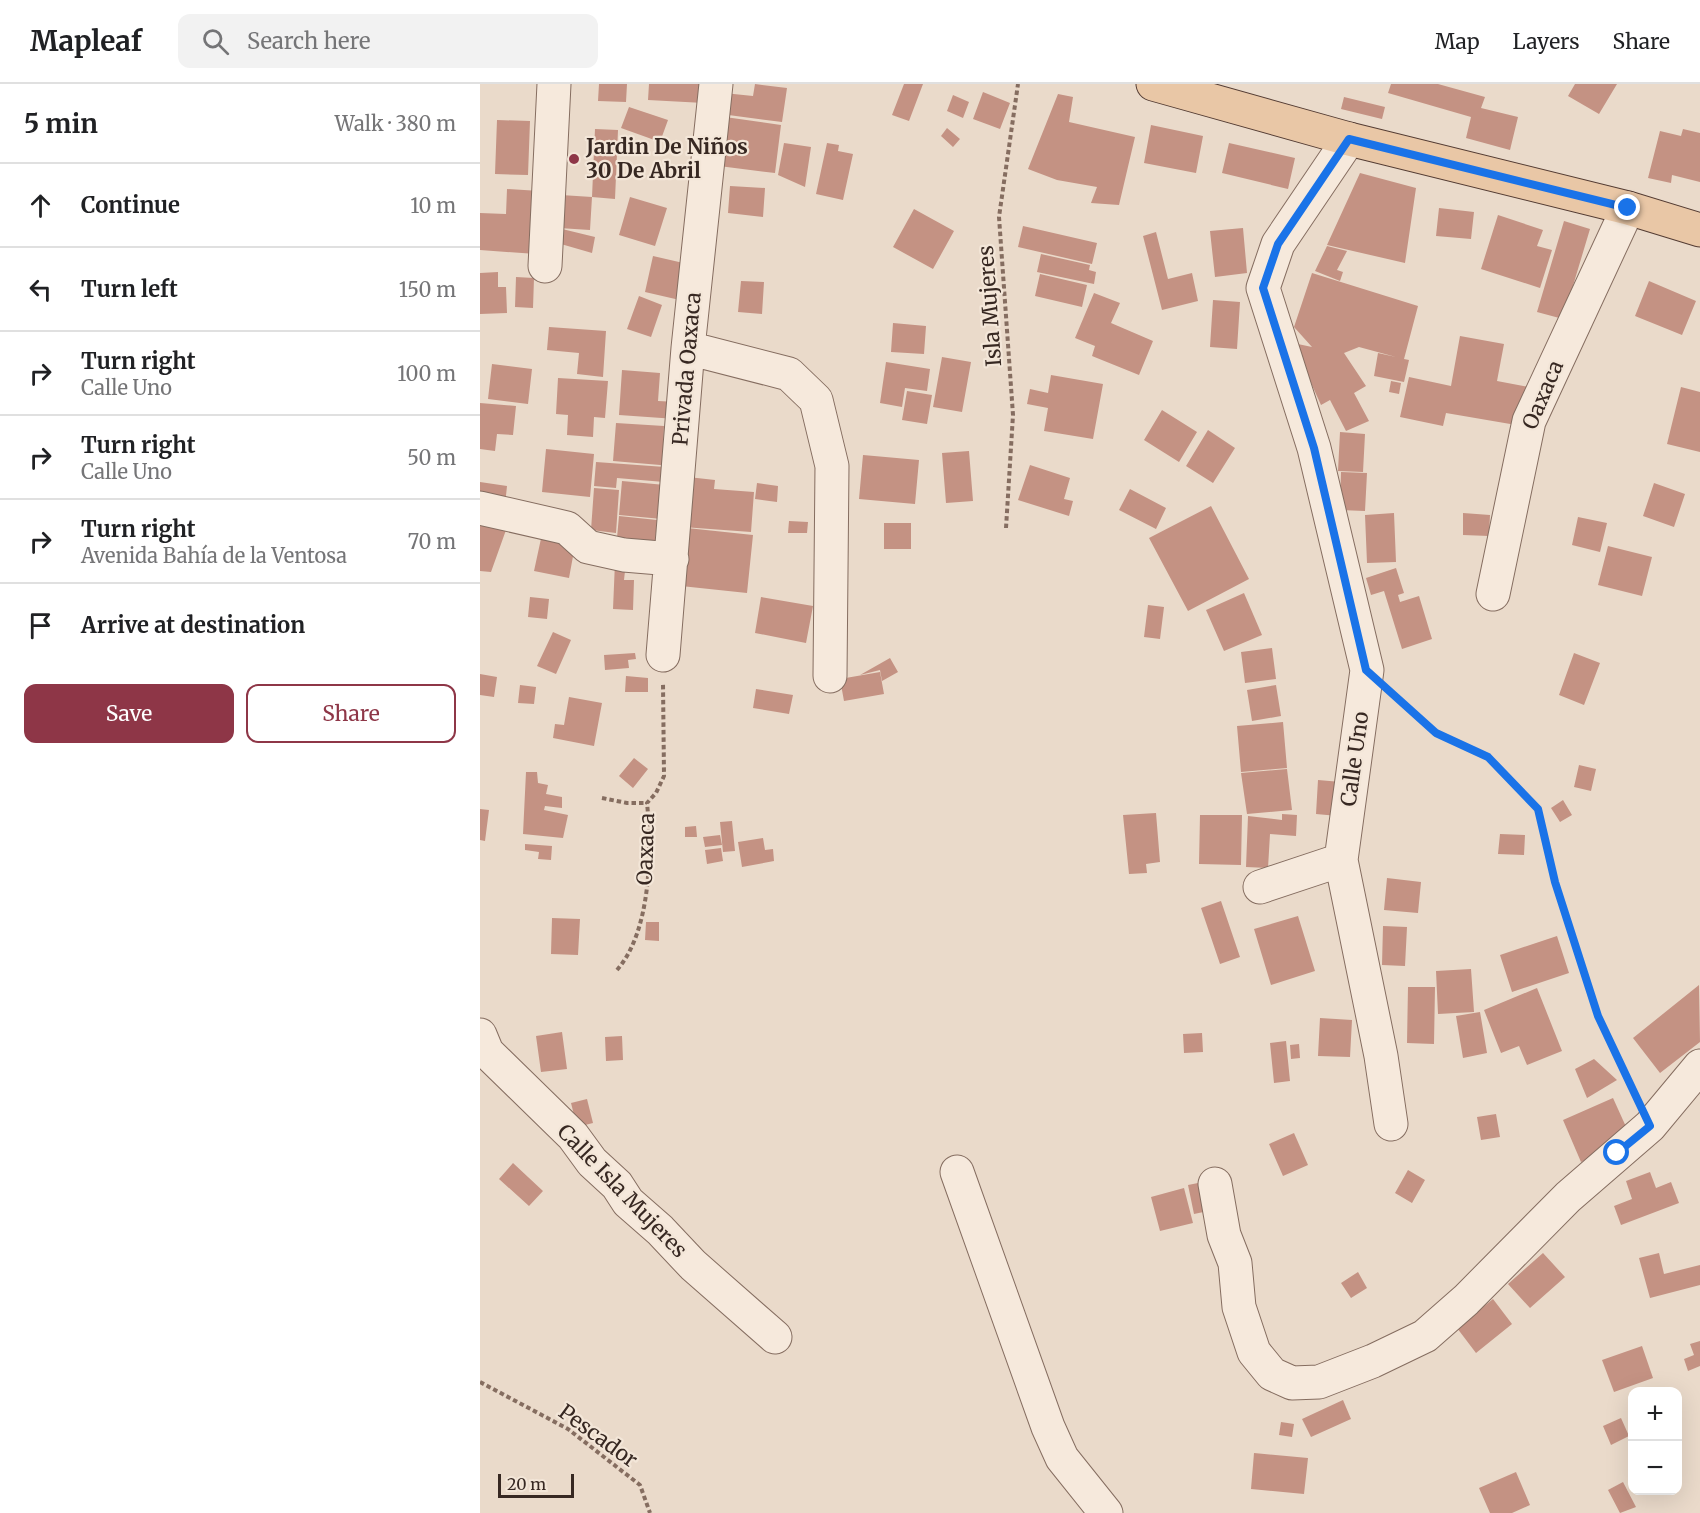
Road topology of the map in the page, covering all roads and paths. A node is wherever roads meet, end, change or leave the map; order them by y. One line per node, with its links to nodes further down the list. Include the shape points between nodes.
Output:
1 (554, 84): 9 (street)
2 (717, 84): 10 (street, Privada Oaxaca)
3 (1018, 84): 12 (path, Isla Mujeres, via 999,218 1013,415)
4 (1153, 84): 5 (main road)
5 (1228, 94): 6 (main road)
6 (1349, 139): 7 (main road); 16 (street, Calle Uno, via 1278,244 1263,288 1314,448)
7 (1628, 208): 8 (main road); 14 (street, Oaxaca, via 1529,421)
8 (1700, 230)
9 (545, 266)
10 (688, 348): 13 (street, Privada Oaxaca); 17 (street, via 789,374 816,400 832,466)
11 (480, 508): 13 (street, via 567,528 588,548)
12 (1006, 528)
13 (672, 559): 15 (street, Privada Oaxaca)
14 (1493, 594)
15 (663, 655): 19 (path, Oaxaca, via 664,776)
16 (1366, 670): 20 (street, Calle Uno); 26 (path, via 1436,733 1488,757 1538,809 1555,882 1598,1016)
17 (830, 676)
18 (602, 798): 19 (path)
19 (647, 803): 22 (path, Oaxaca, via 650,833 640,928 630,956)
20 (1341, 860): 21 (street); 25 (street, Calle Uno)
21 (1260, 887)
22 (617, 969)
23 (480, 1035): 29 (street, Calle Isla Mujeres, via 487,1052 573,1136 628,1202)
24 (1700, 1066): 26 (street)
25 (1391, 1124)
26 (1650, 1126): 28 (street, via 1568,1197 1425,1336 1320,1382 1292,1383 1272,1374 1254,1352 1239,1307 1235,1263 1224,1235)
27 (957, 1172): 32 (street, via 1048,1427 1062,1458)
28 (1215, 1184)
29 (775, 1336)
30 (480, 1382): 31 (path, Pescador, via 568,1429 640,1485)
31 (650, 1513)
32 (1106, 1513)

